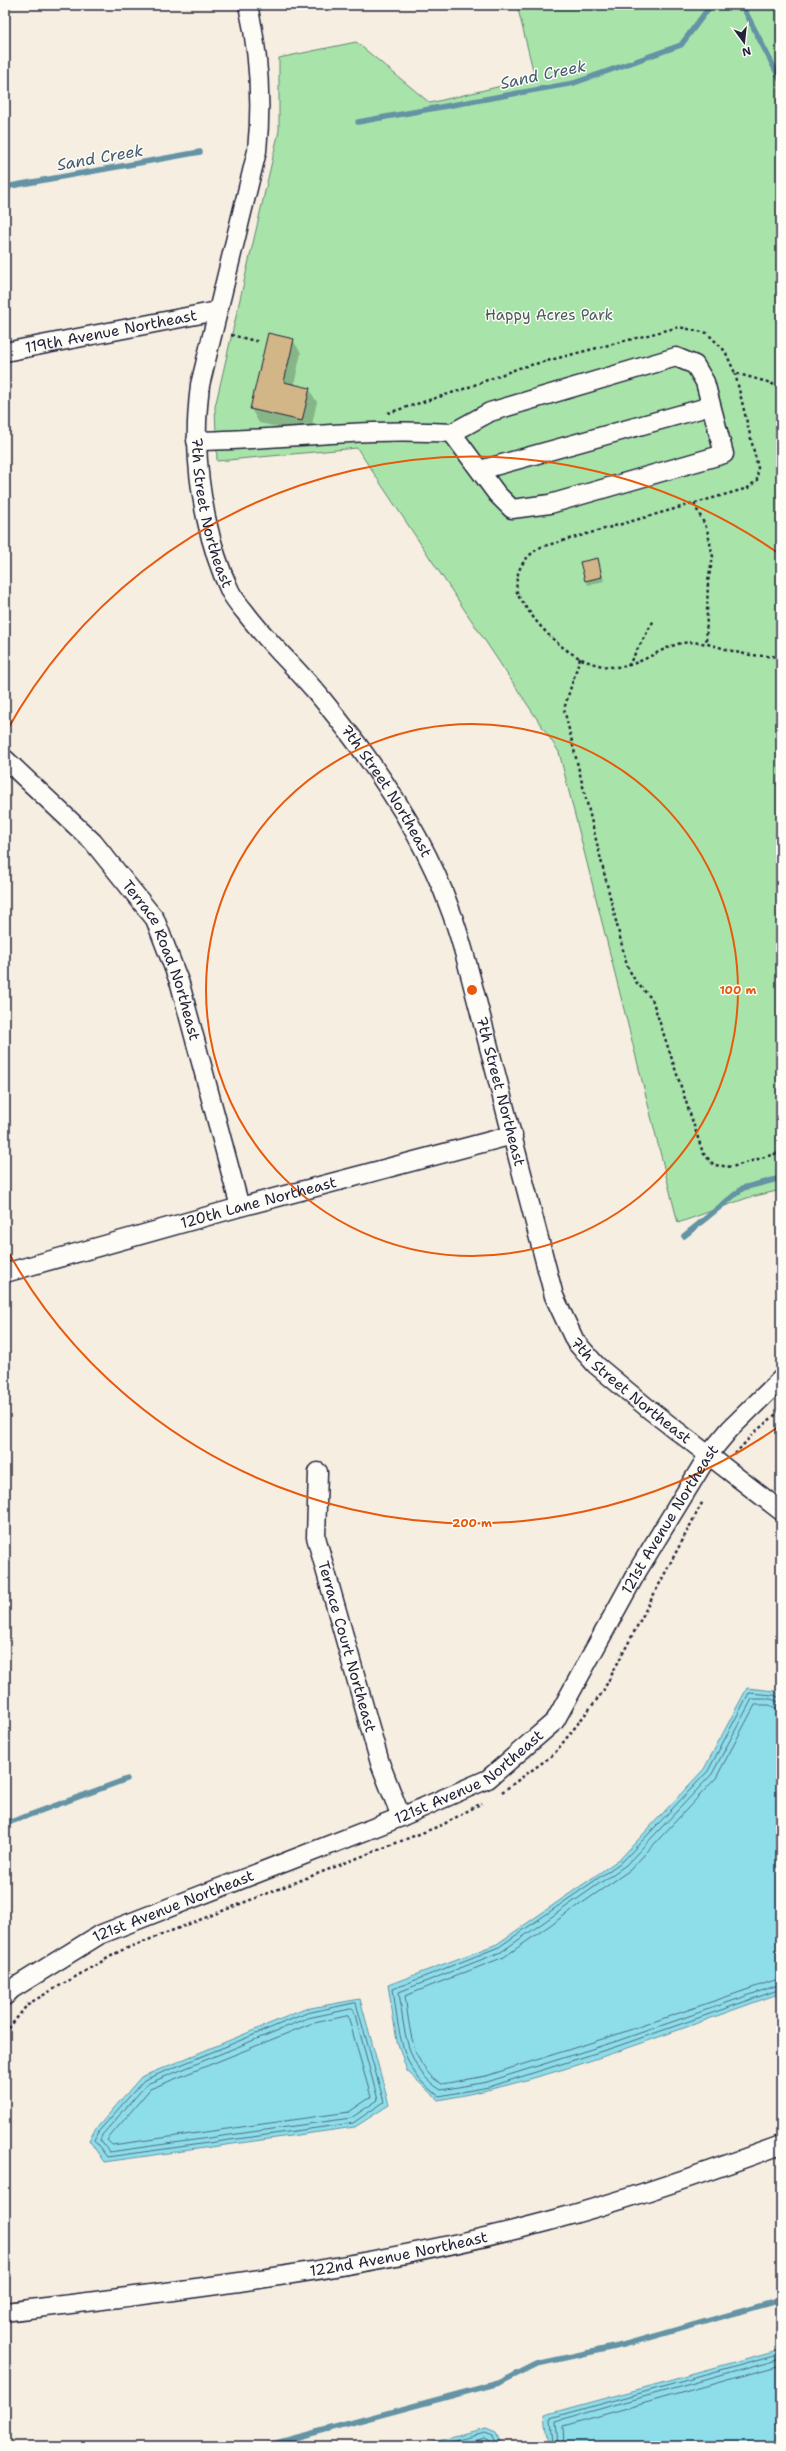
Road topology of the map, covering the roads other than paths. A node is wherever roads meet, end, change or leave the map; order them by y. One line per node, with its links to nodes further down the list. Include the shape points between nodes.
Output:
1 (248, 5): 2 (street, 7th Street Northeast, via 260,82 260,129 257,151)
2 (217, 311): 3 (street, 119th Avenue Northeast); 6 (street, 7th Street Northeast, via 200,384)
3 (5, 352)
4 (711, 406): 5 (street, via 705,382 696,365 676,357 490,412); 7 (street); 7 (street, via 724,454 550,504 512,509)
5 (452, 433): 6 (street, via 325,432 251,440); 7 (street)
6 (196, 441): 9 (street, 7th Street Northeast, via 213,549 231,593 254,624 322,698 364,754 406,818 433,870 450,909 467,963)
7 (480, 470)
8 (5, 759): 10 (street, Terrace Road Northeast, via 93,842 155,919 180,984)
9 (512, 1135): 10 (street, 120th Lane Northeast); 13 (street, 7th Street Northeast, via 554,1296 575,1341 596,1365)
10 (240, 1207): 11 (street, 120th Lane Northeast)
11 (5, 1273)
12 (781, 1379): 13 (street, 121st Avenue Northeast, via 730,1429)
13 (709, 1454): 15 (street, 7th Street Northeast); 16 (street, 121st Avenue Northeast, via 638,1570 555,1721 488,1778)
14 (318, 1472): 16 (street, Terrace Court Northeast, via 316,1537 380,1763)
15 (781, 1511)
16 (401, 1817): 17 (street, 121st Avenue Northeast, via 99,1935 12,1989)
17 (5, 1996)
18 (781, 2145): 19 (street, 122nd Avenue Northeast, via 704,2173 550,2221 441,2247 319,2270 196,2289)
19 (5, 2312)

